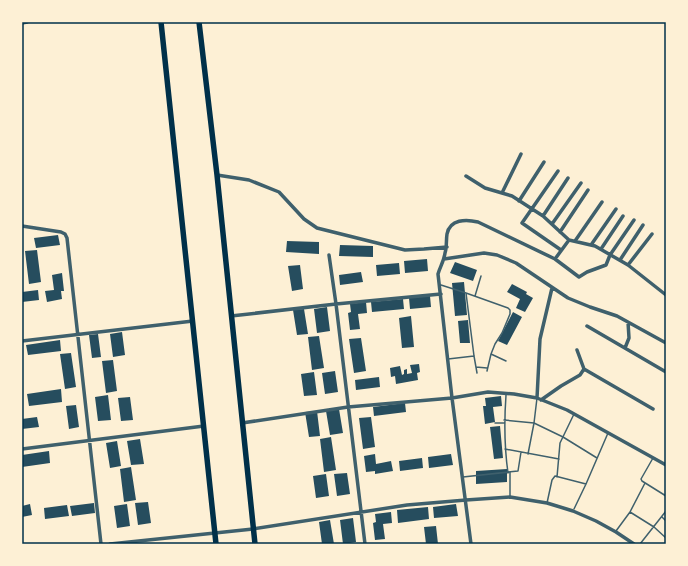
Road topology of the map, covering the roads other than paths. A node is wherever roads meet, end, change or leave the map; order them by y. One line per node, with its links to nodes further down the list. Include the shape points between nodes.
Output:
1 (27, 22): 4 (street)
2 (161, 22): 47 (highway)
3 (200, 22): 8 (highway)
4 (22, 23)
5 (521, 154): 13 (street)
6 (544, 162): 14 (street)
7 (558, 171): 17 (street)
8 (217, 175): 29 (street, via 249,180 279,192 304,219 317,228 405,250); 46 (highway)
9 (466, 176): 13 (street, via 485,188)
10 (568, 178): 18 (street)
11 (581, 183): 21 (street)
12 (588, 190): 24 (street)
13 (502, 193): 14 (street)
14 (519, 201): 17 (street)
15 (602, 202): 27 (street)
16 (616, 209): 28 (street)
17 (532, 210): 18 (street); 31 (street, via 522,223)
18 (543, 216): 21 (street)
19 (623, 216): 30 (street)
20 (634, 220): 33 (street)
21 (552, 224): 24 (street)
22 (643, 224): 36 (street)
23 (22, 226): 50 (street, via 65,234)
24 (560, 232): 26 (street)
25 (652, 234): 37 (street)
26 (569, 240): 27 (street); 31 (street)
27 (576, 241): 28 (street)
28 (591, 245): 30 (street)
29 (446, 247): 34 (street); 35 (street, via 447,233 454,223 473,221)
30 (601, 249): 33 (street)
31 (561, 250): 35 (street)
32 (329, 255): 45 (street)
33 (610, 255): 35 (street, via 606,264 579,277); 36 (street)
34 (444, 259): 39 (street, via 438,274); 40 (street, via 484,253 497,254 516,263)
35 (555, 259)
36 (620, 260): 37 (street)
37 (628, 265): 43 (street)
38 (481, 276): 44 (lane)
39 (440, 284): 41 (lane); 42 (street)
40 (552, 288): 48 (street, via 590,308); 67 (street, via 540,339)
41 (466, 293): 44 (lane); 56 (lane)
42 (441, 294): 45 (street); 57 (street)
43 (666, 295)
44 (475, 296): 55 (lane, via 510,310)
45 (336, 304): 46 (street); 69 (street)
46 (231, 316): 73 (highway)
47 (193, 321): 50 (street); 77 (highway)
48 (628, 322): 52 (street); 53 (street, via 629,338)
49 (587, 326): 53 (street)
50 (77, 334): 51 (street); 80 (street)
51 (22, 341)
52 (666, 342)
53 (625, 348): 63 (street)
54 (578, 350): 61 (street)
55 (491, 354): 58 (lane); 60 (lane)
56 (474, 356): 57 (lane); 59 (lane)
57 (448, 359): 66 (street)
58 (506, 361)
59 (476, 367): 60 (lane); 64 (lane)
60 (487, 368): 62 (lane)
61 (584, 369): 68 (street, via 580,375); 70 (street)
62 (487, 371)
63 (666, 372)
64 (477, 373)
65 (507, 393): 66 (street, via 488,392); 67 (street); 72 (lane)
66 (452, 398): 69 (street); 90 (street)
67 (537, 398): 68 (street); 75 (lane)
68 (542, 400): 71 (street)
69 (348, 407): 73 (street); 100 (street)
70 (653, 409)
71 (574, 414): 78 (street); 79 (lane)
72 (504, 420): 74 (lane); 75 (lane)
73 (242, 423): 105 (highway)
74 (504, 423): 76 (lane); 82 (lane)
75 (534, 423): 79 (lane); 84 (lane)
76 (495, 424)
77 (204, 426): 80 (street); 107 (highway)
78 (608, 433): 85 (lane); 86 (street)
79 (562, 437): 85 (lane); 87 (lane)
80 (89, 440): 81 (street); 109 (street)
81 (22, 449)
82 (505, 450): 83 (lane); 89 (lane)
83 (521, 452): 84 (lane); 89 (lane, via 518,471)
84 (528, 454): 87 (lane)
85 (597, 458): 93 (lane)
86 (653, 458): 88 (street); 92 (lane, via 642,479)
87 (559, 459): 91 (lane)
88 (666, 465)
89 (509, 473): 90 (lane); 95 (lane)
90 (463, 477): 96 (street)
91 (557, 477): 93 (lane); 97 (lane, via 552,480)
92 (644, 483): 94 (lane); 101 (lane)
93 (586, 484): 98 (lane)
94 (666, 496)
95 (510, 497): 96 (street); 97 (street)
96 (466, 500): 100 (street); 114 (street)
97 (547, 503): 98 (street)
98 (573, 511): 106 (street)
99 (666, 511): 102 (lane)
100 (361, 512): 105 (street); 113 (street)
101 (630, 512): 104 (lane); 106 (lane)
102 (662, 517): 103 (lane); 104 (lane)
103 (666, 520)
104 (654, 527): 108 (lane); 116 (lane)
105 (253, 529): 107 (street); 112 (highway)
106 (616, 532): 115 (street)
107 (215, 533): 110 (street); 111 (highway)
108 (666, 538)
109 (101, 544)
110 (110, 544)
111 (216, 544)
112 (255, 544)
113 (364, 544)
114 (471, 544)
115 (634, 544)
116 (640, 544)

